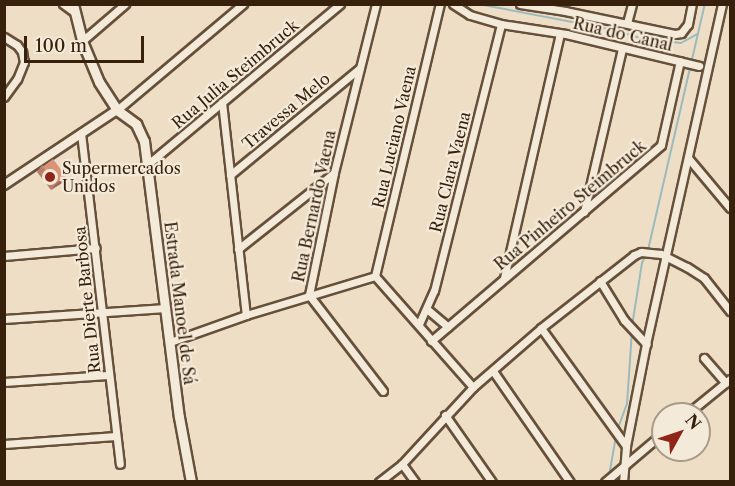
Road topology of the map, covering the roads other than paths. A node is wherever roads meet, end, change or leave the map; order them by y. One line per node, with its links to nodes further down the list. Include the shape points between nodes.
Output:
1 (63, 4): 12 (street)
2 (125, 4): 18 (street)
3 (243, 4): 25 (street)
4 (340, 4): 24 (street, Rua Julia Steimbruck)
5 (376, 4): 22 (street, Rua Bernardo Vaena)
6 (440, 4): 38 (street, Rua Luciano Vaena)
7 (453, 4): 15 (street, Rua do Canal, via 470,15)
8 (520, 4): 13 (street, Rua do Canal)
9 (632, 4): 14 (street)
10 (692, 4): 14 (street, Rua do Canal, via 688,24 681,33)
11 (722, 4): 27 (street)
12 (74, 8): 18 (main road, Estrada Manoel de Sá)
13 (566, 8): 14 (street, Rua do Canal)
14 (627, 23)
15 (501, 24): 16 (street, Rua do Canal); 43 (street, Rua Clara Vaena)
16 (560, 34): 19 (street, Rua do Canal); 39 (street)
17 (4, 38): 23 (street, via 17,45 24,62)
18 (82, 41): 25 (main road, Estrada Manoel de Sá, via 99,82)
19 (622, 49): 20 (street, Rua do Canal); 33 (street)
20 (682, 61): 21 (street, Rua do Canal); 33 (street, Rua Pinheiro Steimbruck, via 661,145)
21 (699, 66)
22 (360, 68): 29 (street, Rua Bernardo Vaena); 30 (street, Travessa Melo)
23 (4, 97)
24 (222, 102): 28 (street, Rua Julia Steimbruck); 30 (street)
25 (117, 110): 26 (street); 28 (main road, Estrada Manoel de Sá, via 136,124)
26 (81, 133): 31 (street); 34 (street, Rua Dierte Barbosa)
27 (689, 159): 32 (street); 36 (street)
28 (148, 164): 42 (main road, Estrada Manoel de Sá)
29 (334, 173): 35 (street); 41 (street, Rua Bernardo Vaena)
30 (230, 175): 35 (street)
31 (4, 185)
32 (730, 208)
33 (584, 212): 39 (street, Rua Pinheiro Steimbruck)
34 (96, 248): 37 (street); 45 (street, Rua Dierte Barbosa)
35 (238, 249): 46 (street)
36 (663, 254): 40 (street, via 641,252); 44 (street, via 704,278); 53 (street)
37 (4, 256)
38 (375, 276): 41 (street); 48 (street)
39 (504, 278): 49 (street, Rua Pinheiro Steimbruck)
40 (600, 280): 50 (street); 53 (street, via 624,320)
41 (309, 295): 46 (street); 60 (street, Rua Bernardo Vaena)
42 (166, 308): 45 (street); 52 (main road, Estrada Manoel de Sá)
43 (428, 310): 48 (street, Rua Clara Vaena); 49 (street)
44 (730, 311)
45 (103, 312): 47 (street); 56 (street, Rua Dierte Barbosa)
46 (246, 315): 52 (street)
47 (4, 319)
48 (419, 324): 51 (street)
49 (448, 327): 51 (street, Rua Pinheiro Steimbruck)
50 (541, 328): 55 (street); 66 (street)
51 (431, 341): 59 (street)
52 (170, 342): 70 (main road, Estrada Manoel de Sá)
53 (646, 344): 66 (street)
54 (704, 358): 57 (street)
55 (493, 371): 59 (street); 74 (street)
56 (108, 375): 58 (street); 63 (street, Rua Dierte Barbosa)
57 (728, 381): 61 (street)
58 (4, 382)
59 (473, 387): 62 (street)
60 (384, 392)
61 (702, 402)
62 (445, 415): 68 (street); 73 (street)
63 (116, 436): 65 (street); 67 (street, Rua Dierte Barbosa)
64 (651, 443): 69 (street)
65 (4, 444)
66 (626, 446): 69 (street)
67 (120, 464)
68 (402, 464): 71 (street); 72 (street)
69 (623, 465): 75 (street); 76 (street)
70 (191, 482)
71 (379, 482)
72 (415, 482)
73 (492, 482)
74 (570, 482)
75 (605, 482)
76 (623, 482)

